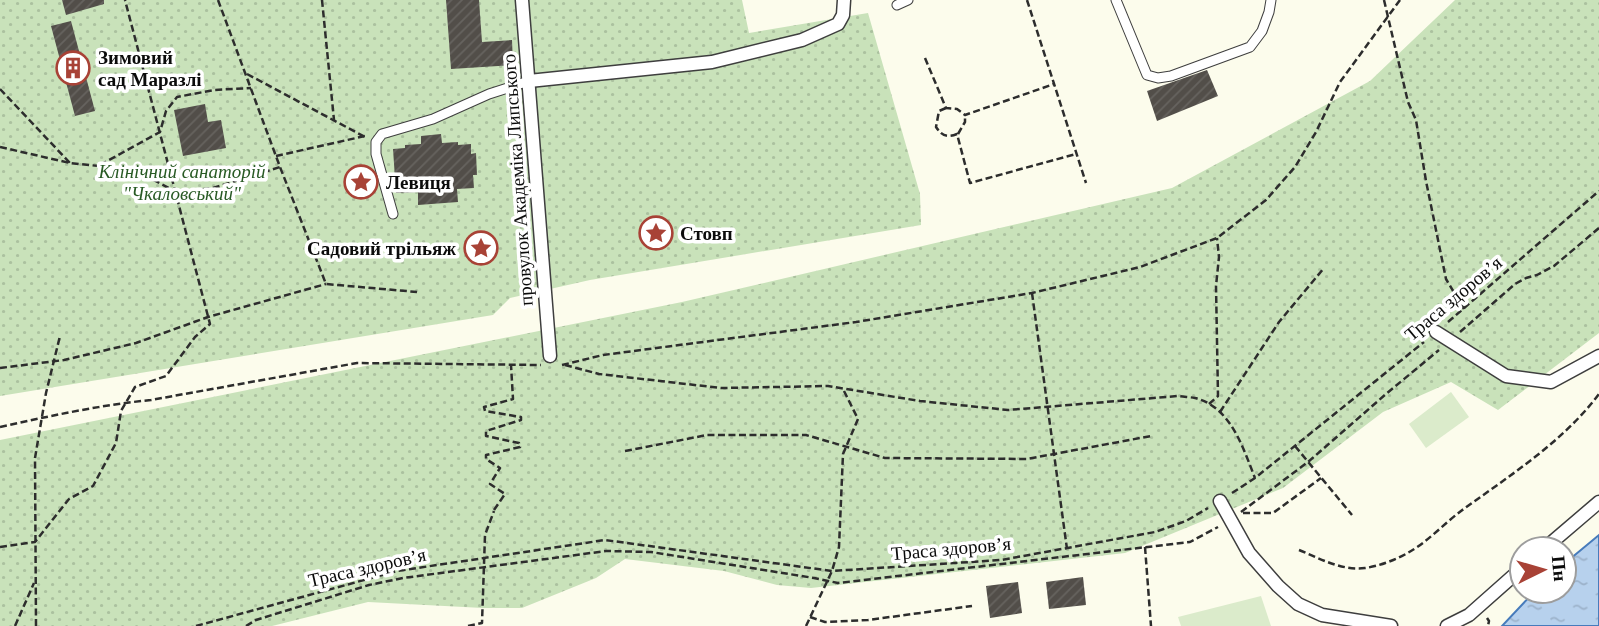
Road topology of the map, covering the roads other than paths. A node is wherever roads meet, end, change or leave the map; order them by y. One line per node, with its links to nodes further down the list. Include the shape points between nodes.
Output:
1 (523, 0): 7 (street, провулок Академіка Липського)
2 (844, 0): 7 (street, via 838,24 802,40 712,62)
3 (908, 0): 6 (lane)
4 (1116, 0): 5 (lane, via 1147,75 1158,78 1250,47 1262,31)
5 (1270, 0)
6 (897, 5)
7 (528, 81): 8 (lane, via 382,134 376,142 376,155); 11 (street, провулок Академіка Липського)
8 (393, 214)
9 (1436, 332): 10 (street, via 1506,376 1551,382)
10 (1599, 356)
11 (549, 361)
12 (1220, 501): 16 (street, via 1249,554 1298,604 1322,615)
13 (1599, 502): 14 (street)
14 (1560, 535)
15 (1508, 580): 17 (street, via 1469,615)
16 (1391, 626)
17 (1447, 626)

